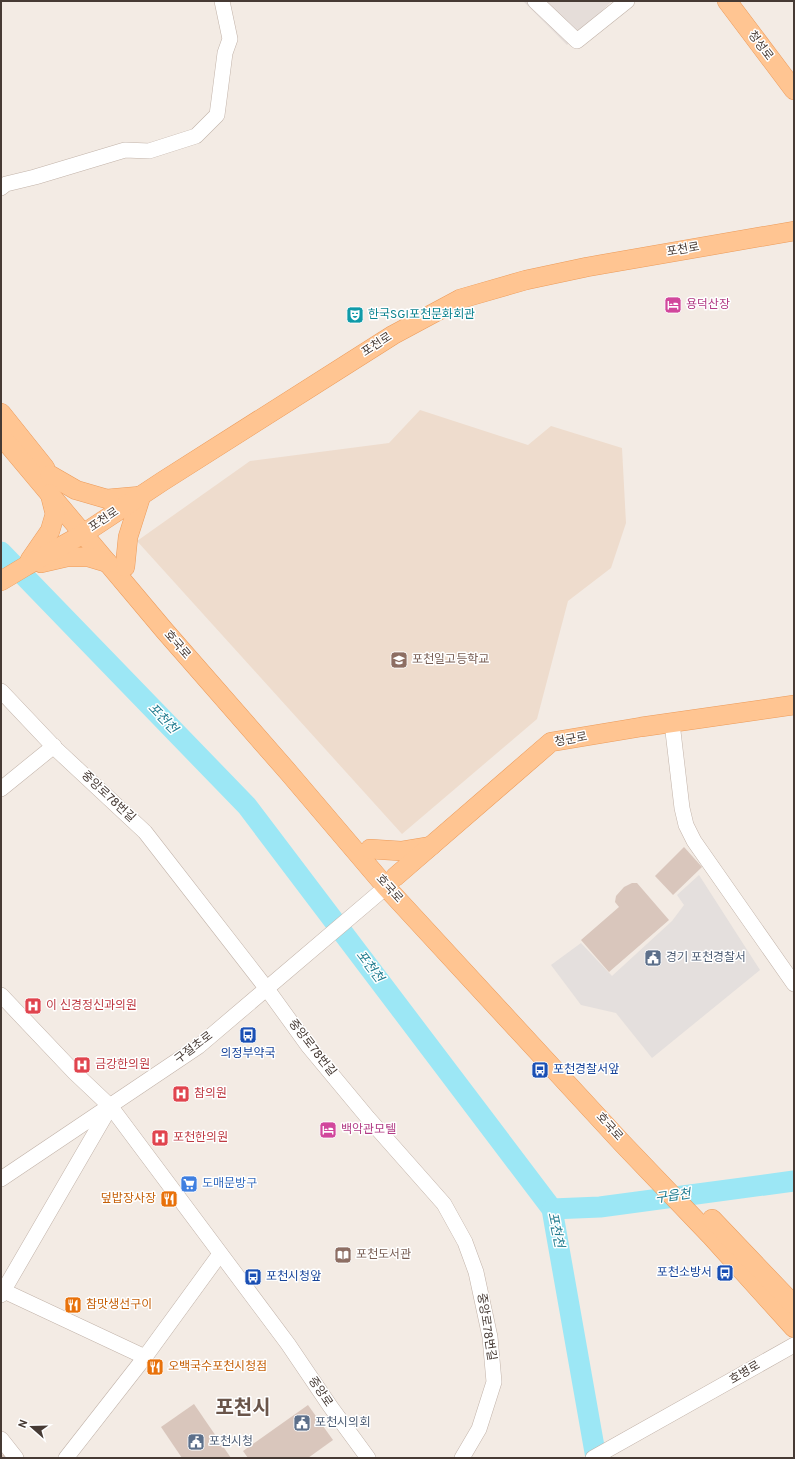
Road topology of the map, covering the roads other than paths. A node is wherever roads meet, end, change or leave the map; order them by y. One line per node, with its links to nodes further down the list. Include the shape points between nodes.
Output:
1 (222, 1): 6 (street, via 230,39 225,53 218,108 216,115 196,136 149,151 125,150 6,184)
2 (535, 1): 3 (street, via 577,41)
3 (627, 1)
4 (726, 1): 5 (main road, 청성로)
5 (794, 90)
6 (1, 188)
7 (794, 231): 11 (main road, 포천로, via 541,276 460,299 393,334)
8 (1, 413): 10 (main road, 호국로)
9 (1, 436): 10 (main road, 호국로)
10 (50, 485): 11 (main road, via 106,499); 12 (main road, 호국로); 14 (main road, via 55,514 50,532)
11 (140, 496): 12 (main road, 포천로); 13 (main road)
12 (81, 534): 13 (main road, 호국로); 14 (main road, 포천로)
13 (117, 565): 14 (main road, via 88,557 67,557); 22 (main road, 호국로); 23 (main road, 호국로, via 164,630)
14 (26, 566): 15 (main road, 포천로)
15 (1, 581)
16 (1, 691): 19 (street, 중앙로78번길)
17 (794, 705): 18 (main road, 청군로)
18 (672, 723): 21 (main road, 청군로, via 551,742); 24 (street, via 686,825 694,841)
19 (54, 746): 20 (street); 25 (street, 중앙로78번길, via 145,832)
20 (1, 789)
21 (431, 846): 22 (main road, via 401,851); 23 (main road, 청군로)
22 (370, 849): 23 (main road, 호국로)
23 (385, 887): 25 (street, 구절초로); 29 (main road, 호국로)
24 (794, 984)
25 (270, 986): 27 (street, 구절초로, via 199,1046); 40 (street, 중앙로78번길, via 309,1047 444,1204 465,1242 476,1272 490,1337 494,1382 479,1429)
26 (1, 995): 27 (street, 중앙로)
27 (111, 1107): 28 (street, 구절초로); 30 (street, 중앙로); 31 (street)
28 (1, 1179)
29 (718, 1234): 32 (main road, 호국로); 33 (main road, 호국로)
30 (220, 1254): 35 (street); 39 (street, 중앙로, via 288,1344)
31 (2, 1293): 35 (street)
32 (794, 1305)
33 (794, 1328)
34 (794, 1345): 41 (street, 호병로)
35 (145, 1356): 38 (street)
36 (1, 1439): 37 (street)
37 (16, 1458)
38 (66, 1458)
39 (368, 1458)
40 (462, 1458)
41 (593, 1458)

